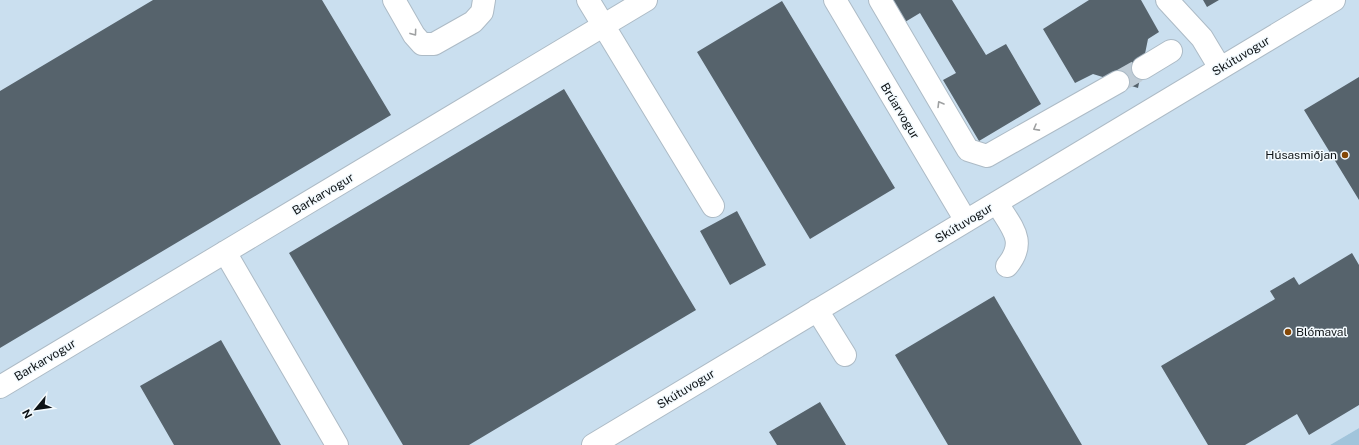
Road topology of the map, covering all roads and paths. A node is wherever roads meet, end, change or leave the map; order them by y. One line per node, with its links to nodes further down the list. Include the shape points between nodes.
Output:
1 (394, 0): 2 (street, one-way to 2, via 422,44 434,44 474,22 482,12)
2 (484, 0)
3 (588, 0): 9 (street)
4 (646, 0): 9 (street, Barkarvogur)
5 (835, 0): 16 (street, Brúarvogur)
6 (880, 0): 13 (street, one-way to 6, via 987,156 968,150)
7 (1167, 0): 12 (street, via 1202,38)
8 (1334, 0): 12 (street, Skútuvogur)
9 (604, 26): 15 (street); 17 (street, Barkarvogur)
10 (1171, 52): 11 (street)
11 (1142, 68)
12 (1220, 68): 14 (street, Skútuvogur)
13 (1118, 82)
14 (997, 203): 16 (street, Skútuvogur); 18 (street, via 1015,232 1018,244 1015,256)
15 (713, 206)
16 (966, 221): 19 (street, Skútuvogur)
17 (225, 252): 21 (street, Barkarvogur); 22 (street)
18 (1007, 266)
19 (817, 310): 20 (street); 23 (street, Skútuvogur)
20 (845, 355)
21 (0, 387)
22 (337, 445)
23 (594, 445)

